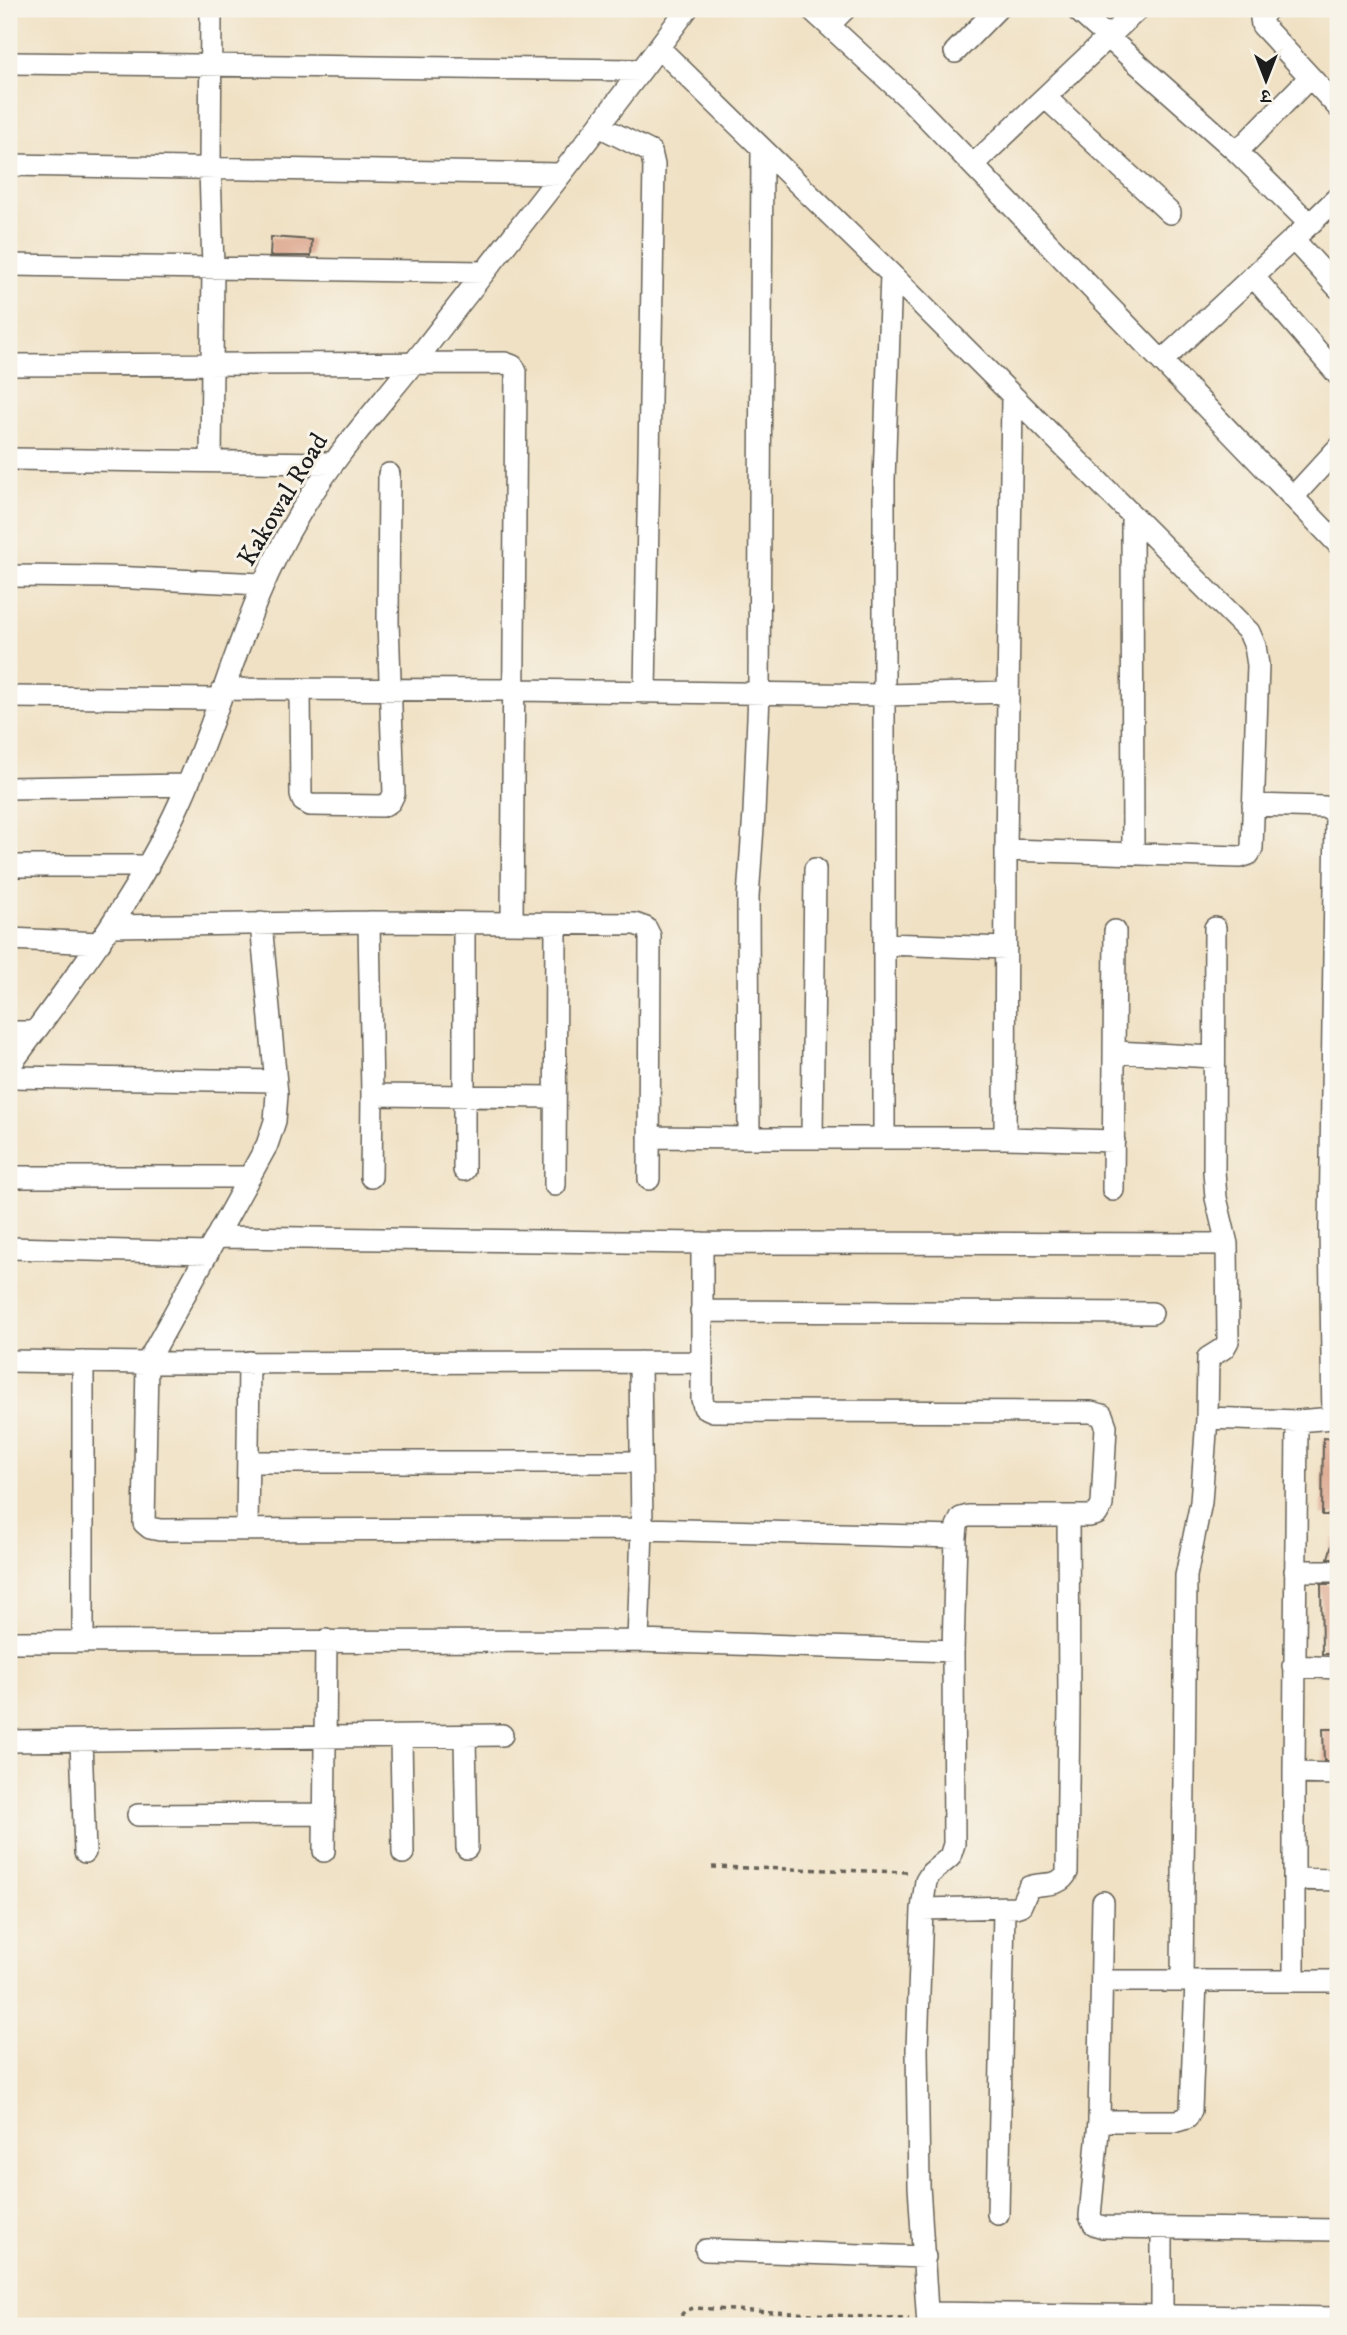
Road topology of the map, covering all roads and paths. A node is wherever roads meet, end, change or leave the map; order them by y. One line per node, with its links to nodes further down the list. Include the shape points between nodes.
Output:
1 (211, 9): 14 (street)
2 (687, 9): 11 (street, Kakowal Road)
3 (811, 9): 9 (street)
4 (845, 9): 9 (street)
5 (997, 9): 12 (street)
6 (1076, 9): 10 (street)
7 (1139, 9): 10 (street)
8 (1268, 9): 16 (street, via 1262,25)
9 (828, 25): 23 (street)
10 (1110, 37): 17 (street); 21 (street)
11 (659, 48): 15 (street, Kakowal Road); 20 (street)
12 (955, 52)
13 (9, 63): 14 (street)
14 (212, 65): 15 (street); 24 (street)
15 (641, 70): 19 (street, Kakowal Road)
16 (1310, 77): 18 (street); 21 (street)
17 (1045, 97): 23 (street); 27 (street)
18 (1338, 107)
19 (599, 126): 25 (street, Kakowal Road); 56 (street, via 651,152 654,165)
20 (762, 150): 33 (street); 58 (street)
21 (1237, 152): 28 (street)
22 (9, 165): 24 (street)
23 (973, 165): 36 (street)
24 (211, 169): 25 (street); 31 (street)
25 (561, 174): 32 (street, Kakowal Road)
26 (1338, 197): 28 (street)
27 (1170, 213)
28 (1310, 224): 29 (street)
29 (1293, 239): 34 (street); 35 (street)
30 (9, 265): 31 (street)
31 (213, 267): 32 (street); 39 (street)
32 (484, 272): 37 (street, Kakowal Road)
33 (891, 274): 41 (street); 59 (street, via 884,480)
34 (1253, 276): 36 (street); 40 (street)
35 (1338, 288)
36 (1163, 360): 47 (street)
37 (413, 364): 39 (street); 45 (street, Kakowal Road); 54 (street, via 505,363 516,373)
38 (9, 365): 39 (street)
39 (213, 366): 44 (street)
40 (1338, 375)
41 (1012, 398): 48 (street); 55 (street)
42 (1338, 448): 47 (street)
43 (9, 459): 44 (street)
44 (211, 461): 45 (street)
45 (331, 463): 51 (street, Kakowal Road)
46 (389, 474): 53 (street)
47 (1293, 497): 49 (street)
48 (1132, 516): 63 (street, via 1249,632 1255,646); 65 (street)
49 (1338, 544)
50 (9, 576): 51 (street)
51 (262, 584): 57 (street, Kakowal Road)
52 (300, 689): 53 (street); 53 (street, via 303,802 382,806 394,794); 57 (street)
53 (391, 690): 54 (street)
54 (514, 690): 56 (street); 71 (street)
55 (1008, 692): 59 (street); 64 (street)
56 (645, 693): 58 (street)
57 (222, 694): 60 (street); 61 (street, Kakowal Road)
58 (759, 694): 59 (street); 92 (street, via 747,897)
59 (886, 695): 79 (street)
60 (9, 697)
61 (187, 785): 62 (street); 67 (street, Kakowal Road)
62 (9, 788)
63 (1253, 805): 65 (street, via 1249,854); 69 (street, via 1333,810)
64 (1006, 850): 65 (street); 80 (street)
65 (1133, 854)
66 (9, 866): 67 (street)
67 (148, 866): 77 (street, Kakowal Road)
68 (815, 869): 93 (street)
69 (1337, 918): 108 (street, via 1331,1228)
70 (369, 922): 72 (street); 73 (street); 88 (street)
71 (512, 922): 73 (street); 74 (street)
72 (261, 923): 77 (street); 87 (street)
73 (464, 923): 89 (street)
74 (556, 924): 90 (street); 91 (street, via 635,924 646,928 650,936)
75 (1215, 928): 84 (street)
76 (1115, 931): 83 (street)
77 (106, 934): 78 (street); 82 (street, Kakowal Road)
78 (9, 939)
79 (885, 944): 80 (street); 94 (street)
80 (1006, 948): 95 (street)
81 (9, 1032): 82 (street)
82 (34, 1032): 85 (street, Kakowal Road)
83 (1115, 1052): 84 (street); 96 (street)
84 (1214, 1057): 105 (street, via 1214,1171)
85 (9, 1067)
86 (9, 1076): 87 (street)
87 (275, 1081): 99 (street, via 275,1121)
88 (372, 1095): 89 (street); 100 (street)
89 (463, 1097): 90 (street); 97 (street)
90 (555, 1097): 102 (street)
91 (649, 1137): 92 (street); 101 (street)
92 (749, 1138): 93 (street)
93 (812, 1138): 94 (street)
94 (884, 1138): 95 (street)
95 (1005, 1138): 96 (street)
96 (1114, 1141): 103 (street)
97 (464, 1170)
98 (9, 1177): 99 (street)
99 (250, 1177): 106 (street)
100 (371, 1177)
101 (649, 1179)
102 (555, 1185)
103 (1113, 1190)
104 (702, 1243): 105 (street); 106 (street); 109 (street)
105 (1227, 1244): 117 (street, via 1228,1341 1208,1358)
106 (212, 1245): 107 (street); 116 (street)
107 (9, 1248)
108 (1335, 1308): 118 (street)
109 (701, 1311): 110 (street); 115 (street)
110 (1152, 1313)
111 (9, 1361): 112 (street)
112 (83, 1362): 116 (street); 131 (street)
113 (249, 1362): 114 (street); 116 (street); 120 (street)
114 (640, 1362): 115 (street); 121 (street)
115 (701, 1362): 122 (street, via 702,1399 713,1411 1102,1415 1106,1426 1102,1505 1097,1514)
116 (147, 1363): 124 (street, via 144,1523 160,1530)
117 (1207, 1418): 119 (street); 157 (street, via 1201,1502 1186,1576)
118 (1335, 1418): 119 (street)
119 (1297, 1420): 126 (street)
120 (248, 1462): 121 (street); 124 (street)
121 (641, 1462): 123 (street)
122 (1068, 1516): 125 (street, via 968,1516 961,1518); 155 (street, via 1067,1872 1059,1882 1029,1887 1021,1905)
123 (642, 1529): 124 (street); 125 (street); 129 (street)
124 (247, 1530)
125 (956, 1537): 132 (street)
126 (1295, 1571): 127 (street); 133 (street)
127 (1338, 1571)
128 (326, 1640): 129 (street); 131 (street); 137 (street)
129 (638, 1641): 132 (street)
130 (9, 1642): 131 (street)
131 (83, 1642)
132 (953, 1651): 150 (street, via 954,1844 950,1857)
133 (1293, 1666): 134 (street); 141 (street)
134 (1338, 1668)
135 (502, 1735): 136 (street)
136 (465, 1736): 138 (street); 145 (street)
137 (326, 1737): 138 (street); 140 (street); 143 (street)
138 (401, 1737): 148 (street)
139 (9, 1741): 140 (street)
140 (81, 1741): 147 (street)
141 (1294, 1773): 142 (street); 151 (street)
142 (1338, 1774)
143 (324, 1814): 144 (street); 146 (street)
144 (138, 1815)
145 (467, 1848)
146 (324, 1851)
147 (85, 1852)
148 (403, 1853)
149 (712, 1867): 150 (path)
150 (932, 1873): 154 (street, via 926,1881)
151 (1294, 1879): 152 (street); 159 (street)
152 (1338, 1880)
153 (1103, 1902): 156 (street)
154 (922, 1909): 155 (street); 165 (street, via 919,2173)
155 (1003, 1909): 161 (street)
156 (1103, 1981): 157 (street); 160 (street)
157 (1189, 1981): 159 (street); 160 (street, via 1191,2110 1187,2118)
158 (1338, 1981): 159 (street)
159 (1294, 1982)
160 (1099, 2121): 162 (street, via 1090,2216 1094,2224)
161 (998, 2214)
162 (1162, 2228): 163 (street); 168 (street)
163 (1338, 2230)
164 (706, 2250): 165 (street)
165 (925, 2257): 167 (street)
166 (1338, 2318): 168 (street)
167 (928, 2320): 168 (street); 169 (path, via 694,2308 682,2314)
168 (1162, 2322)
169 (682, 2326)

